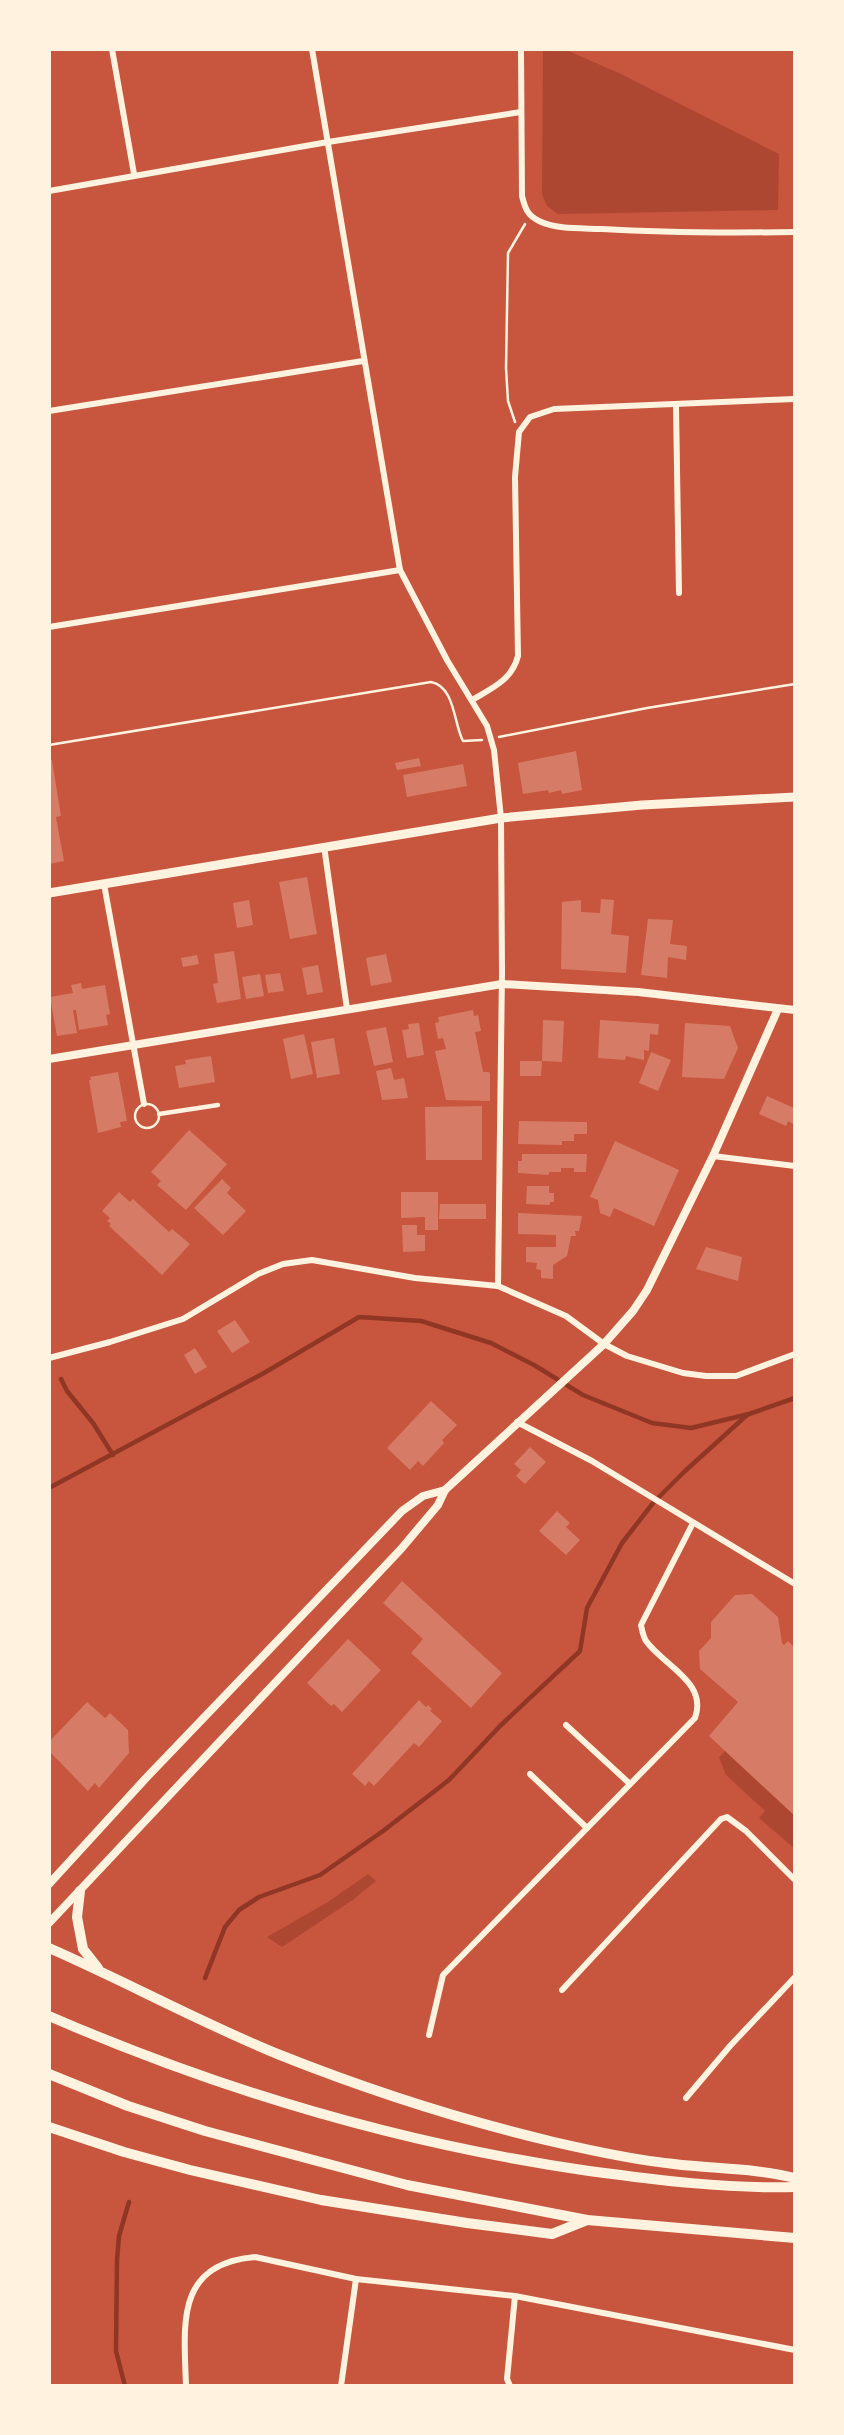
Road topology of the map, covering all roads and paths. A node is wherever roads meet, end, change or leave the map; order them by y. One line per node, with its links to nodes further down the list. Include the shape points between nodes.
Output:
1 (112, 49): 6 (street)
2 (313, 49): 5 (street)
3 (521, 49): 4 (street)
4 (521, 112): 5 (street); 8 (street, via 522,196)
5 (328, 142): 6 (street); 10 (street)
6 (134, 174): 7 (street)
7 (49, 191)
8 (531, 216): 9 (street, via 560,227 680,234); 14 (path, via 509,253 506,368 508,401)
9 (795, 232)
10 (363, 361): 13 (street); 15 (street)
11 (795, 399): 12 (street)
12 (676, 406): 14 (street, via 554,410 530,417); 16 (street)
13 (49, 411)
14 (519, 432): 19 (street, via 515,477 518,656 506,680)
15 (400, 570): 17 (street); 19 (street)
16 (679, 593)
17 (49, 627)
18 (795, 684): 20 (path)
19 (472, 700): 24 (street, via 491,738)
20 (505, 735)
21 (480, 740): 22 (path, via 463,741 449,699 439,684 431,682)
22 (49, 745)
23 (795, 797): 24 (main road)
24 (501, 818): 25 (main road); 28 (street)
25 (324, 846): 26 (main road); 29 (street)
26 (104, 884): 27 (main road); 32 (street)
27 (49, 893)
28 (502, 984): 29 (street); 30 (street, via 638,992); 39 (street)
29 (347, 1009): 32 (street)
30 (778, 1009): 31 (street); 37 (street)
31 (795, 1010)
32 (132, 1046): 33 (street); 34 (street)
33 (49, 1059)
34 (144, 1104): 36 (lane, via 155,1107); 36 (lane, via 135,1116 141,1126 153,1126)
35 (218, 1105): 36 (street)
36 (159, 1114)
37 (713, 1156): 38 (street); 40 (street, via 647,1290)
38 (795, 1166)
39 (498, 1286): 40 (street, via 566,1316); 42 (street, via 415,1278 312,1260 283,1264 183,1319)
40 (604, 1344): 41 (street, via 656,1366 706,1376 736,1376); 43 (street)
41 (795, 1354)
42 (49, 1358)
43 (517, 1422): 44 (street); 45 (street, via 593,1461)
44 (445, 1490): 52 (street, via 423,1496 402,1511); 53 (street, via 401,1549)
45 (693, 1523): 46 (street); 49 (street, via 641,1625 644,1639 694,1689 699,1705 695,1718)
46 (795, 1584)
47 (566, 1725): 49 (street)
48 (530, 1773): 50 (street)
49 (630, 1784): 50 (street)
50 (587, 1828): 60 (street, via 443,1975)
51 (795, 1880): 58 (street, via 746,1831 727,1817 721,1819)
52 (49, 1885)
53 (80, 1891): 54 (street); 56 (highway, via 77,1917 83,1949)
54 (49, 1923)
55 (49, 1948): 56 (highway)
56 (99, 1970): 64 (highway, via 280,2055 424,2105 614,2154)
57 (795, 1977): 62 (street)
58 (562, 1990)
59 (49, 2016): 65 (highway, via 219,2084 421,2141 649,2179)
60 (429, 2035)
61 (49, 2074): 66 (highway, via 205,2131 407,2185)
62 (686, 2098)
63 (49, 2127): 66 (highway, via 190,2170 333,2202 552,2234)
64 (795, 2178)
65 (795, 2187)
66 (587, 2220): 67 (highway)
67 (795, 2238)
68 (356, 2279): 69 (street); 71 (street, via 255,2257 215,2268 201,2278 188,2301); 72 (street)
69 (515, 2296): 70 (street); 73 (street)
70 (795, 2350)
71 (186, 2386)
72 (341, 2386)
73 (510, 2386)

